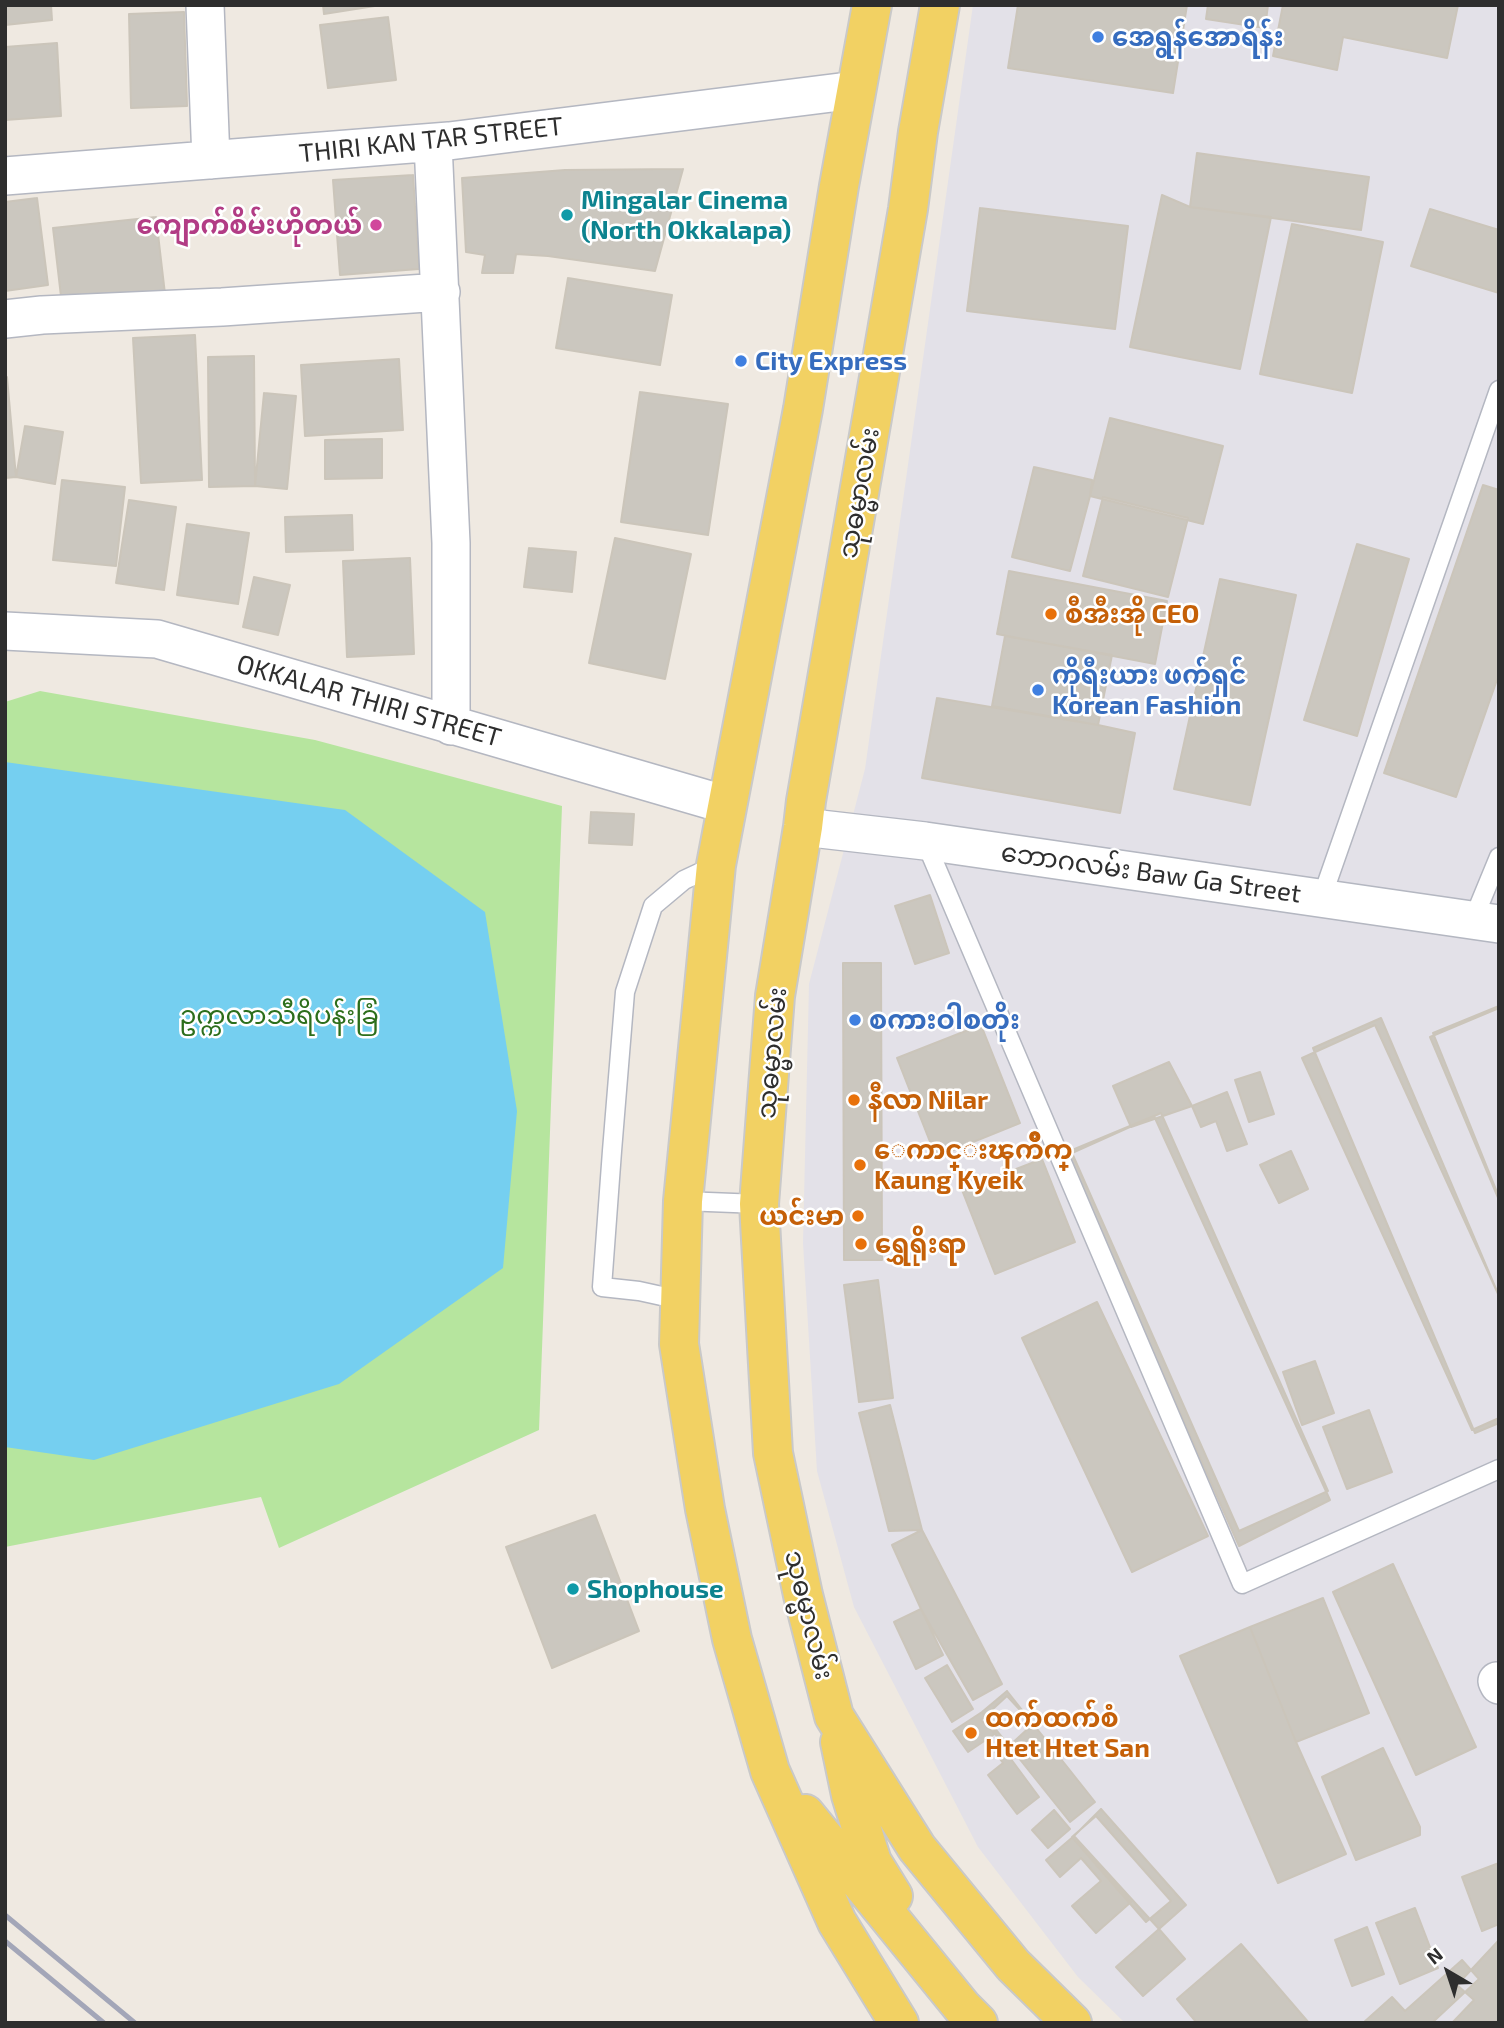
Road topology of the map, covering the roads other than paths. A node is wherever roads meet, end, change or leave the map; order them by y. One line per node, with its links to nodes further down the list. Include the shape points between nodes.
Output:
1 (205, 5): 6 (street)
2 (872, 5): 4 (main road)
3 (940, 5): 14 (main road, သုဓမ္မာလမ်း)
4 (854, 101): 5 (street, THIRI KAN TAR STREET); 13 (main road, via 803,408)
5 (433, 143): 6 (street, THIRI KAN TAR STREET); 8 (street)
6 (211, 160): 7 (street, THIRI KAN TAR STREET)
7 (5, 176)
8 (441, 292): 9 (street); 12 (street, via 451,543)
9 (5, 319)
10 (1499, 390): 18 (lane)
11 (5, 631): 12 (street, OKKALAR THIRI STREET, via 157,639)
12 (451, 726): 13 (street, OKKALAR THIRI STREET)
13 (727, 805): 17 (main road)
14 (803, 827): 15 (street, ဘောဂလမ်း Baw Ga Street); 21 (main road, သုဓမ္မာလမ်း, via 775,996)
15 (925, 841): 18 (street, ဘောဂလမ်း Baw Ga Street); 23 (lane, via 1242,1584)
16 (1499, 857): 19 (lane)
17 (716, 865): 20 (main road); 22 (lane, via 684,880 653,906 625,992 614,1124 602,1287)
18 (1322, 898): 19 (street, ဘောဂလမ်း Baw Ga Street)
19 (1486, 922)
20 (683, 1201): 21 (lane); 22 (main road)
21 (760, 1204): 24 (main road, သုဓမ္မာလမ်း, via 773,1453)
22 (680, 1300): 25 (main road, via 679,1345 705,1509 732,1639)
23 (1499, 1469)
24 (834, 1716): 26 (main road, via 872,1862); 28 (main road, သုဓမ္မာလမ်း, via 916,1849 1013,1965)
25 (770, 1771): 26 (main road); 27 (main road, via 836,1922)
26 (970, 2015)
27 (899, 2023)
28 (1072, 2023)

